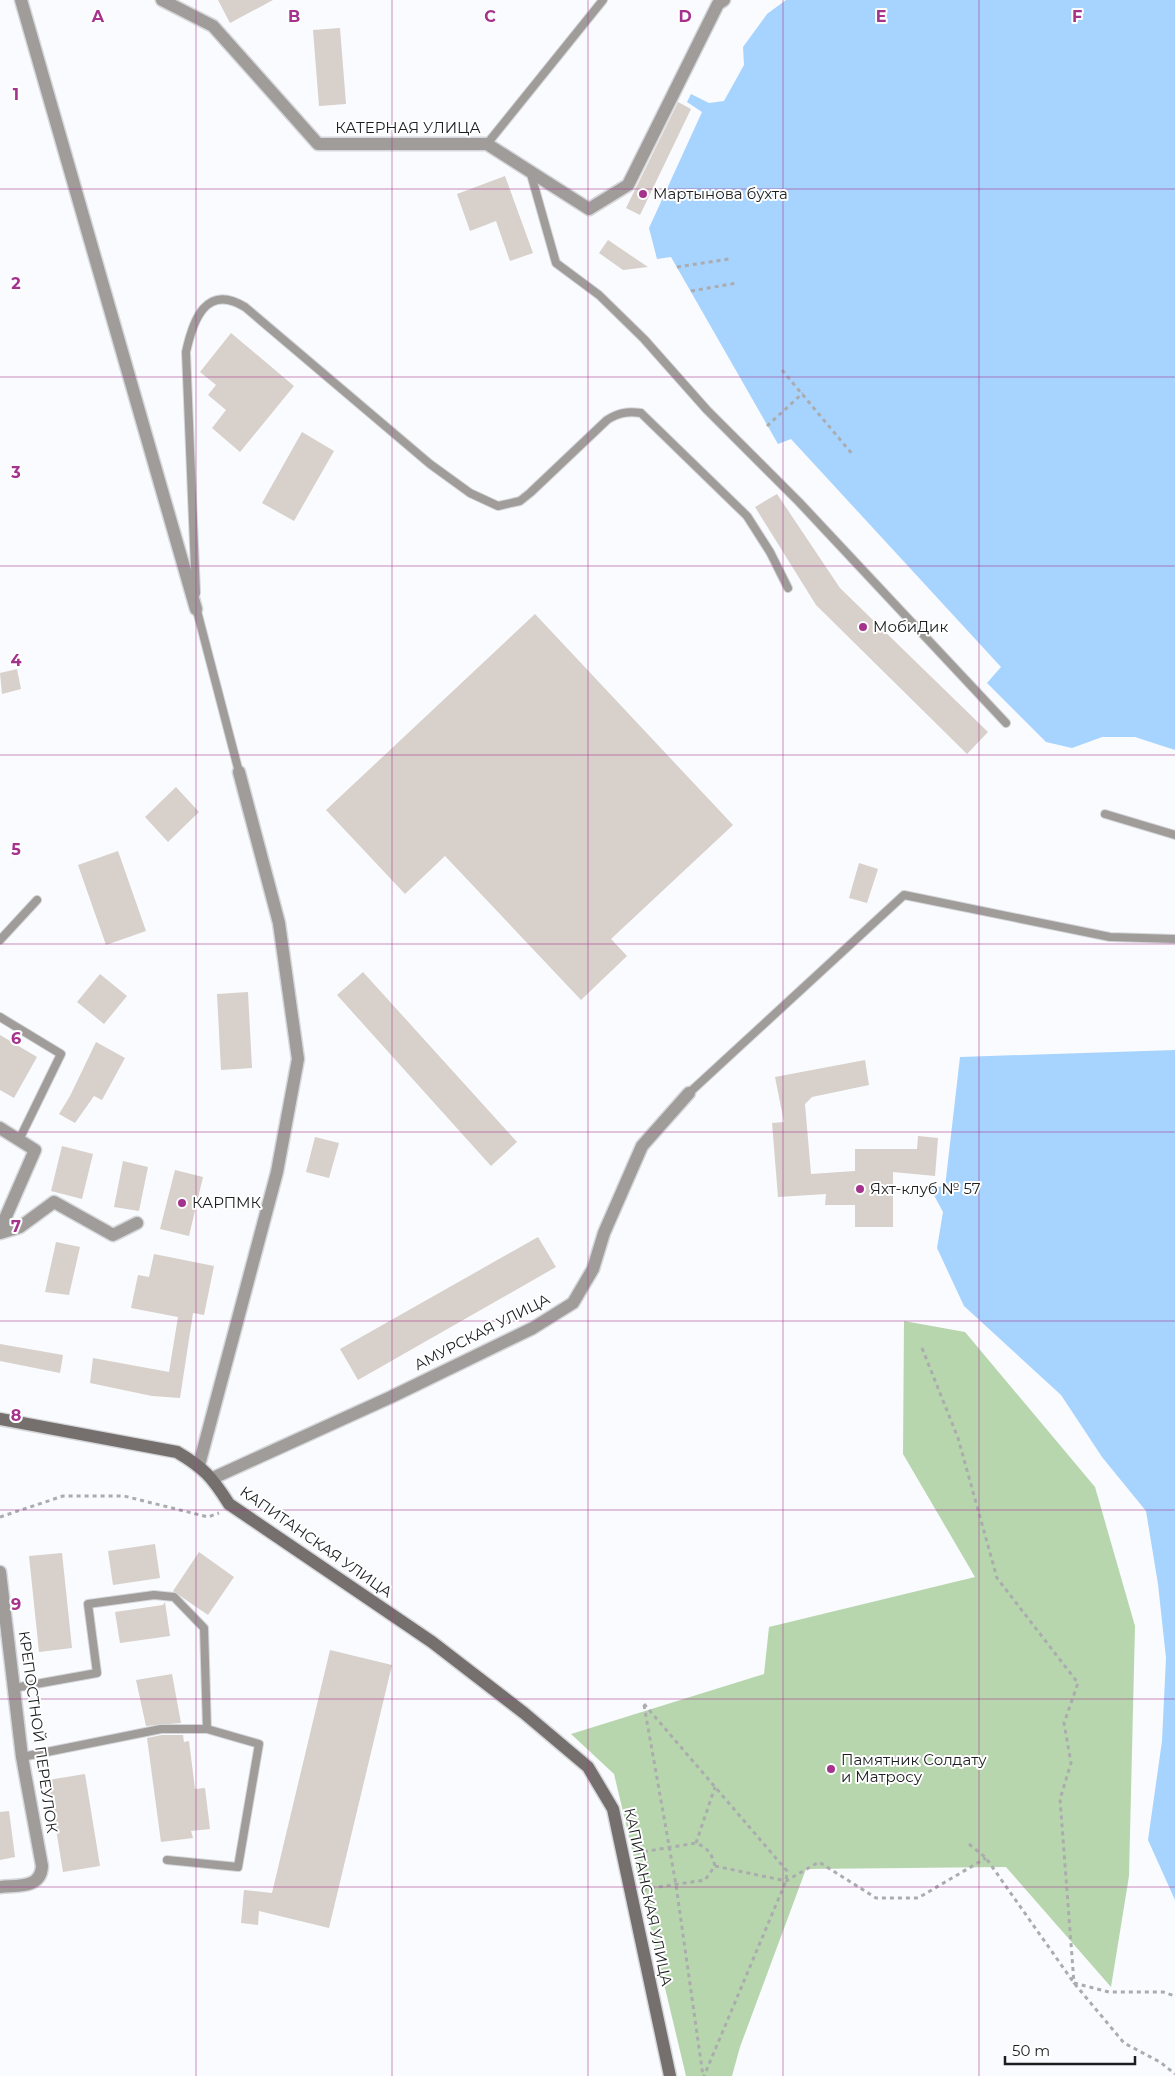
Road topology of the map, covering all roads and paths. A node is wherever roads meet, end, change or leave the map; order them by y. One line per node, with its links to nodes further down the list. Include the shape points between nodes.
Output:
1 (21, 0): 16 (street)
2 (162, 0): 5 (street, КАТЕРНАЯ УЛИЦА, via 213,26 318,144)
3 (603, 0): 5 (lane)
4 (724, 0): 6 (street, КАТЕРНАЯ УЛИЦА, via 718,4 628,184 589,209)
5 (487, 144): 6 (street, КАТЕРНАЯ УЛИЦА)
6 (530, 171): 17 (lane, via 556,263 599,295 644,339 707,410 799,502)
7 (729, 259): 8 (path)
8 (677, 267)
9 (737, 283): 10 (path)
10 (691, 290)
11 (782, 370): 12 (path)
12 (803, 394): 13 (path); 14 (path)
13 (767, 426)
14 (853, 455)
15 (788, 588): 16 (lane, via 747,516 641,413 617,414 607,420 520,501 498,506 470,493 430,464 245,307 223,298 208,303 197,316 186,352)
16 (196, 609): 18 (lane)
17 (1006, 723)
18 (239, 772): 32 (street, via 279,924 298,1059 277,1172)
19 (1105, 814): 20 (lane)
20 (1175, 835)
21 (37, 900): 22 (lane)
22 (0, 940)
23 (1175, 940): 25 (lane, via 1110,937 904,894)
24 (0, 1017): 27 (lane, via 61,1054)
25 (689, 1093): 33 (street, АМУРСКАЯ УЛИЦА, via 642,1146 604,1233 593,1269 573,1303 533,1328)
26 (0, 1128): 27 (street)
27 (19, 1140): 29 (street, via 35,1150)
28 (137, 1223): 29 (street, via 113,1235 54,1202 20,1227)
29 (0, 1232)
30 (922, 1348): 52 (path, via 958,1438 997,1578 1078,1683 1064,1723 1071,1763 1060,1799)
31 (0, 1420): 32 (main road, КАПИТАНСКАЯ УЛИЦА, via 177,1452)
32 (199, 1465): 33 (main road, КАПИТАНСКАЯ УЛИЦА)
33 (213, 1478): 34 (main road, КАПИТАНСКАЯ УЛИЦА)
34 (229, 1504): 35 (path, via 217,1515 208,1517 124,1496 64,1496); 44 (main road, КАПИТАНСКАЯ УЛИЦА, via 432,1642 588,1767 613,1809)
35 (0, 1517)
36 (0, 1572): 37 (street, КРЕПОСТНОЙ ПЕРЕУЛОК)
37 (14, 1688): 38 (lane, via 97,1673 88,1604 154,1595 174,1597 204,1628); 39 (street, КРЕПОСТНОЙ ПЕРЕУЛОК)
38 (208, 1729): 39 (lane, via 161,1729); 46 (lane, via 259,1744 238,1866)
39 (22, 1757): 50 (street, КРЕПОСТНОЙ ПЕРЕУЛОК, via 42,1866 40,1876 33,1883)
40 (715, 1786): 41 (path); 43 (path, via 644,1704); 48 (path, via 787,1871)
41 (696, 1843): 43 (path); 47 (path, via 706,1847)
42 (968, 1844): 45 (path)
43 (669, 1847): 44 (path); 49 (path)
44 (623, 1856): 51 (main road, КАПИТАНСКАЯ УЛИЦА)
45 (986, 1858): 48 (path, via 918,1898 876,1898 819,1862); 52 (path)
46 (168, 1860)
47 (715, 1866): 48 (path); 49 (path, via 706,1880)
48 (786, 1881): 56 (path)
49 (676, 1885): 51 (path); 56 (path)
50 (0, 1886)
51 (631, 1892): 55 (main road, КАПИТАНСКАЯ УЛИЦА)
52 (1074, 1983): 53 (path, via 1109,1992 1164,1992); 54 (path, via 1124,2043)
53 (1175, 1996)
54 (1175, 2074)
55 (670, 2076)
56 (704, 2076)

